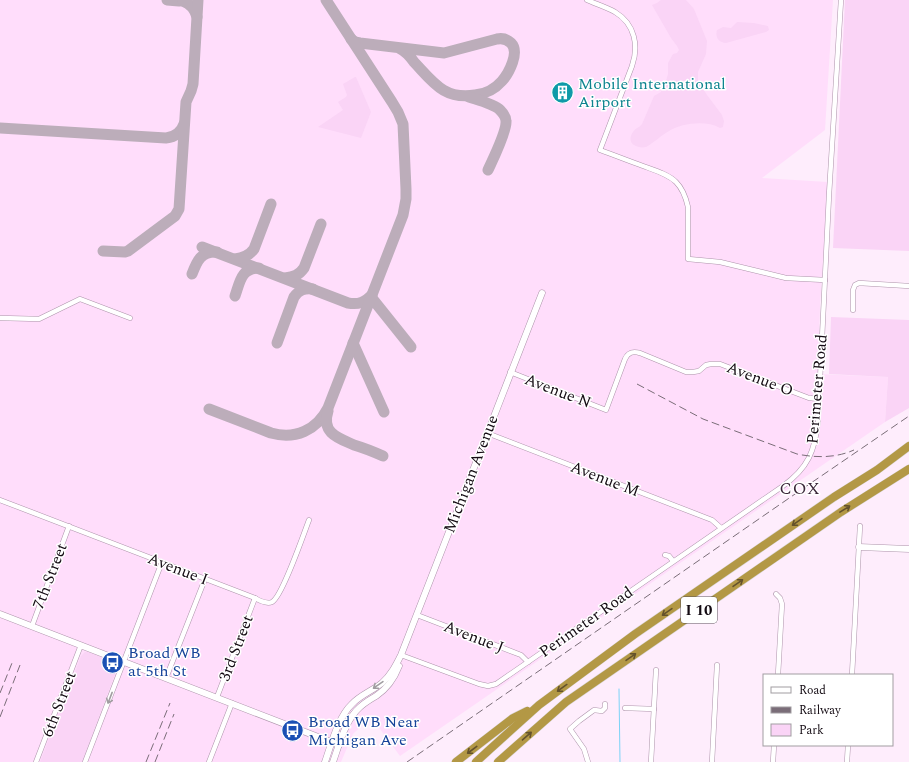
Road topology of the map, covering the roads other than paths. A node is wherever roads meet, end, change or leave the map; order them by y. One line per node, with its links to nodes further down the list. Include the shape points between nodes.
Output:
1 (587, 0): 3 (street, via 609,9 624,19 633,33 636,46 632,66 600,150 668,176 676,183 687,200 688,259 726,263 786,278)
2 (841, 0): 3 (street, Perimeter Road)
3 (825, 280): 10 (street, Perimeter Road)
4 (909, 286): 6 (street, via 859,283 854,285)
5 (542, 293): 9 (street, Michigan Avenue)
6 (853, 310)
7 (0, 318): 8 (street, via 38,319 80,299)
8 (130, 318)
9 (510, 372): 11 (street, Avenue N); 12 (street, Michigan Avenue)
10 (819, 399): 11 (street, Avenue O, via 809,398 720,364 706,365 699,371 686,372 635,352 628,354 625,359); 21 (street, Perimeter Road, via 815,441 810,456 800,471)
11 (606, 410)
12 (487, 433): 21 (street, Avenue M, via 712,520); 31 (street, Michigan Avenue)
13 (909, 446): 15 (highway)
14 (909, 453): 15 (highway, I 10)
15 (877, 470): 45 (highway, I 10, one-way to 45, via 783,531)
16 (909, 470): 59 (highway, I 10, one-way to 16, via 566,702 841,512)
17 (0, 500): 19 (street, Avenue I)
18 (309, 520): 29 (street, Avenue I, via 276,599 268,602)
19 (69, 526): 25 (street, Avenue I); 32 (street, 7th Street)
20 (860, 526): 22 (street)
21 (721, 528): 26 (street, Perimeter Road)
22 (859, 547): 23 (street); 40 (street)
23 (909, 550)
24 (665, 555): 26 (street)
25 (162, 562): 27 (street, Avenue I); 35 (street)
26 (673, 562): 36 (street, Perimeter Road)
27 (204, 579): 29 (street, Avenue I); 41 (street)
28 (776, 594): 39 (street, via 782,604)
29 (255, 598): 42 (street, 3rd Street)
30 (0, 614): 32 (street)
31 (417, 615): 34 (street, Michigan Avenue); 36 (street, Avenue J, via 522,655)
32 (32, 626): 33 (street)
33 (82, 645): 35 (street); 52 (street, 6th Street)
34 (401, 655): 36 (street, Perimeter Road, via 488,686 501,681); 48 (street, Michigan Avenue, one-way to 48, via 387,678 351,704 342,717); 49 (street, Michigan Avenue, via 399,668 392,682 357,710)
35 (124, 661): 41 (street); 53 (street, one-way to 53)
36 (528, 662)
37 (717, 665): 62 (street)
38 (656, 670): 47 (street)
39 (778, 674)
40 (852, 674)
41 (166, 678): 42 (street)
42 (217, 697): 43 (street)
43 (232, 703): 48 (street); 54 (street, 3rd Street)
44 (605, 704): 60 (street, via 602,711 594,710 570,729 584,749)
45 (539, 705): 57 (highway, one-way to 57, via 513,718); 58 (highway, I 10)
46 (625, 708): 47 (street)
47 (654, 709): 61 (street)
48 (332, 742): 49 (street); 55 (street, Michigan Avenue)
49 (339, 745): 56 (street, Michigan Avenue)
50 (774, 746): 63 (street)
51 (848, 746): 64 (street)
52 (36, 762)
53 (85, 762)
54 (209, 762)
55 (325, 762)
56 (333, 762)
57 (456, 762)
58 (476, 762)
59 (498, 762)
60 (588, 762)
61 (651, 762)
62 (712, 762)
63 (773, 762)
64 (847, 762)

